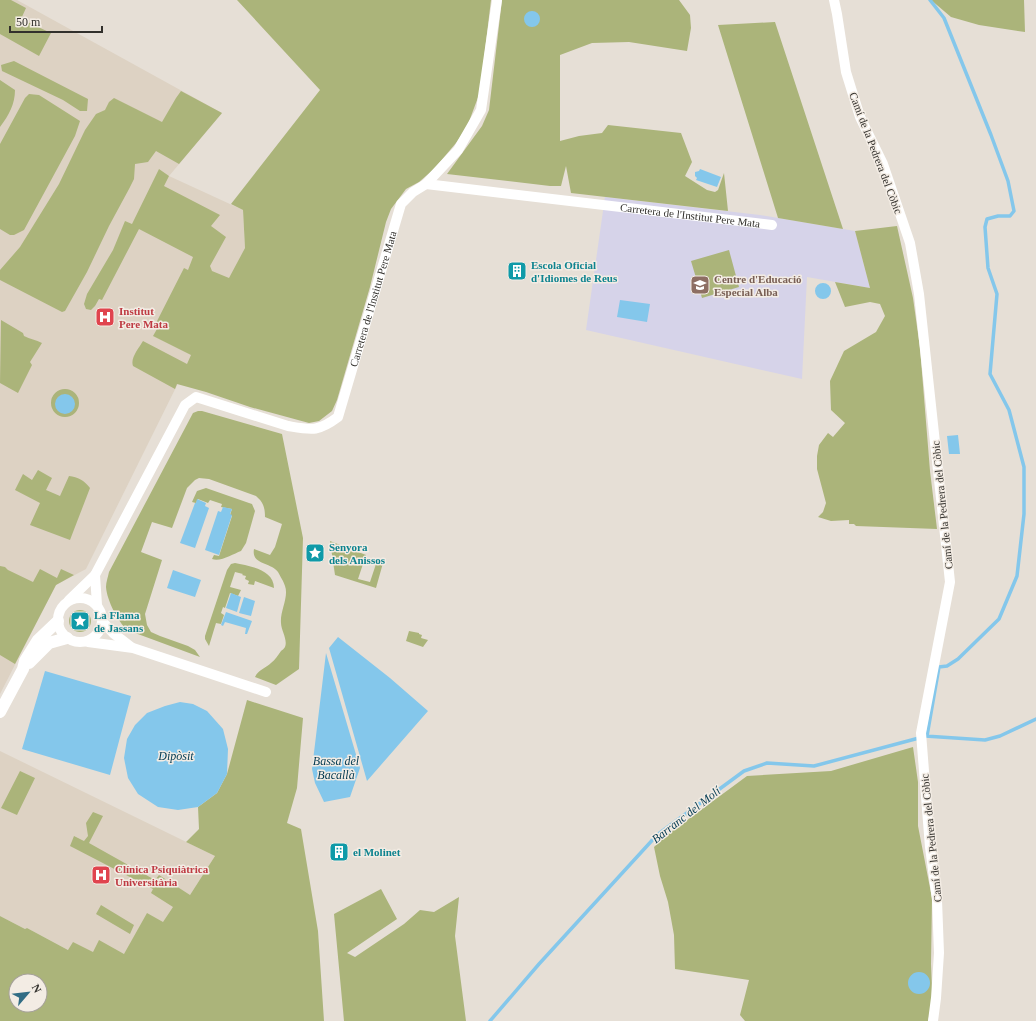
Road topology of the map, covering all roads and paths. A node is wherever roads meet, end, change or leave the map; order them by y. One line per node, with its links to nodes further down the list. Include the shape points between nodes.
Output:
1 (497, 0): 3 (street, via 481,110 458,150)
2 (834, 0): 16 (street, Camí de la Pedrera del Còbic, via 846,72 860,117 882,164 910,243 919,294 950,582 921,733 930,847 938,900 939,953)
3 (426, 184): 4 (street, Carretera de l'Institut Pere Mata); 5 (street, Carretera de l'Institut Pere Mata, via 413,192 402,204 338,417 326,426 314,430 288,426 196,397 185,405)
4 (772, 225)
5 (95, 575): 6 (street, Carretera de l'Institut Pere Mata); 7 (street)
6 (69, 600): 7 (street, via 84,598); 8 (street, via 61,608)
7 (97, 605): 9 (street, via 102,613)
8 (58, 621): 10 (street, via 60,630); 13 (street, via 38,640)
9 (103, 622): 11 (street, via 97,636); 12 (street)
10 (67, 638): 11 (street, via 79,643); 13 (street, via 49,643)
11 (88, 642): 12 (street)
12 (133, 648): 14 (street)
13 (22, 669): 15 (street)
14 (266, 692)
15 (0, 712)
16 (933, 1021)

